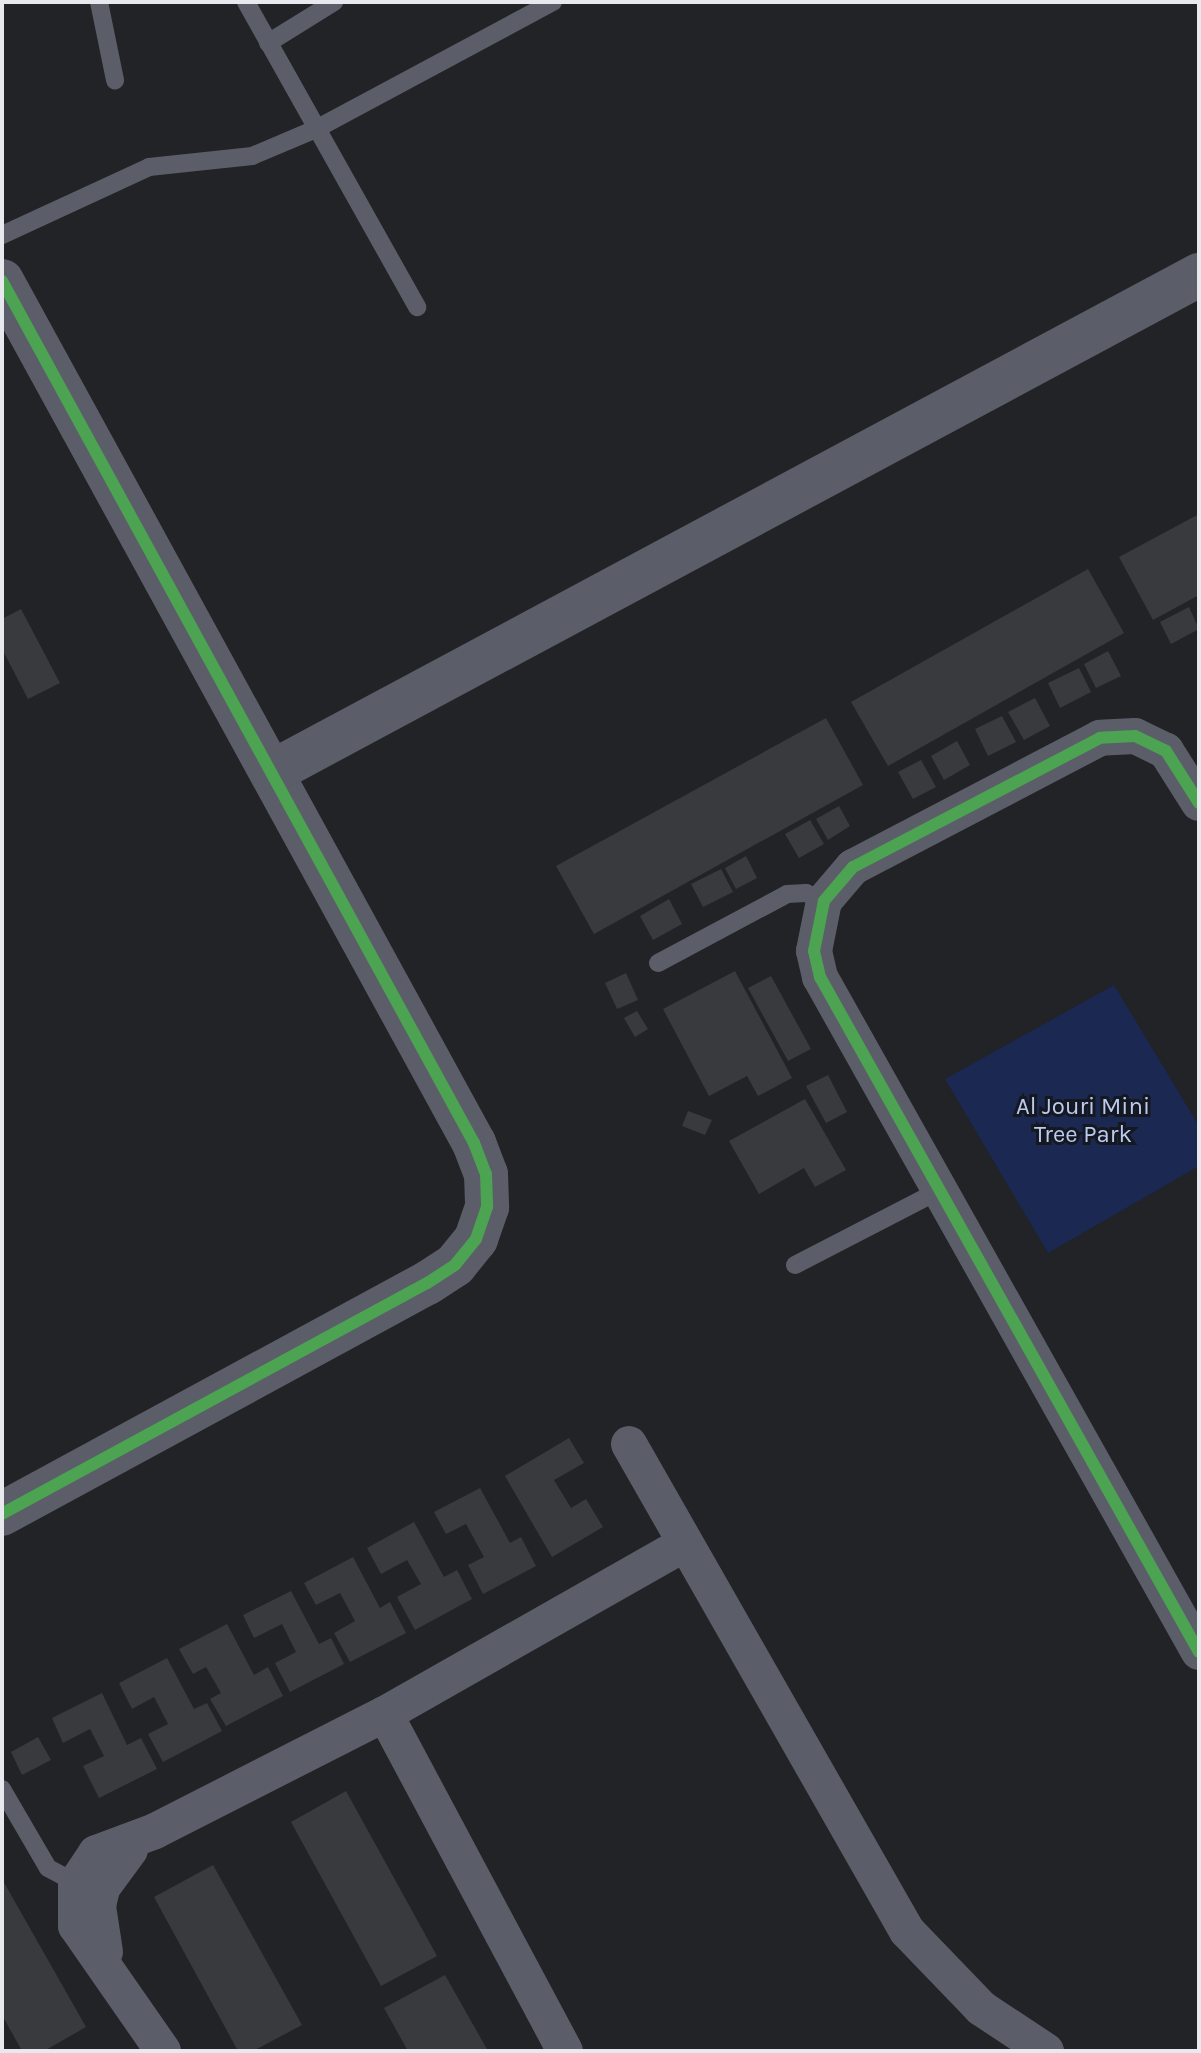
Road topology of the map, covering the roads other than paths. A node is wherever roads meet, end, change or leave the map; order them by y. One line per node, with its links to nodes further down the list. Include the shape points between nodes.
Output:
1 (99, 2): 6 (lane)
2 (246, 2): 5 (lane)
3 (334, 2): 5 (lane)
4 (553, 2): 7 (lane)
5 (268, 43): 7 (lane)
6 (115, 80)
7 (316, 129): 8 (lane, via 252,156 149,167); 11 (lane)
8 (2, 235)
9 (1199, 275): 12 (street)
10 (2, 281): 12 (street)
11 (417, 307)
12 (272, 772): 19 (street, via 474,1143 486,1174 487,1207 476,1239 455,1265 427,1283)
13 (1199, 803): 14 (street, via 1166,751 1135,736 1100,738 871,855 836,882)
14 (824, 901): 15 (lane, via 806,893 787,894); 16 (street, via 814,951 820,977)
15 (658, 963)
16 (942, 1189): 17 (lane); 21 (street)
17 (795, 1265)
18 (629, 1444): 20 (street)
19 (2, 1514)
20 (682, 1545): 22 (street); 29 (street, via 907,1931 981,2008)
21 (1199, 1652)
22 (385, 1714): 24 (street); 28 (street)
23 (2, 1789): 25 (lane, via 48,1868)
24 (155, 1831): 25 (street, via 96,1853); 26 (street, via 117,1862 102,1888 99,1924)
25 (76, 1883): 26 (street, via 76,1926)
26 (108, 1966): 27 (street)
27 (163, 2051)
28 (565, 2051)
29 (1046, 2051)

